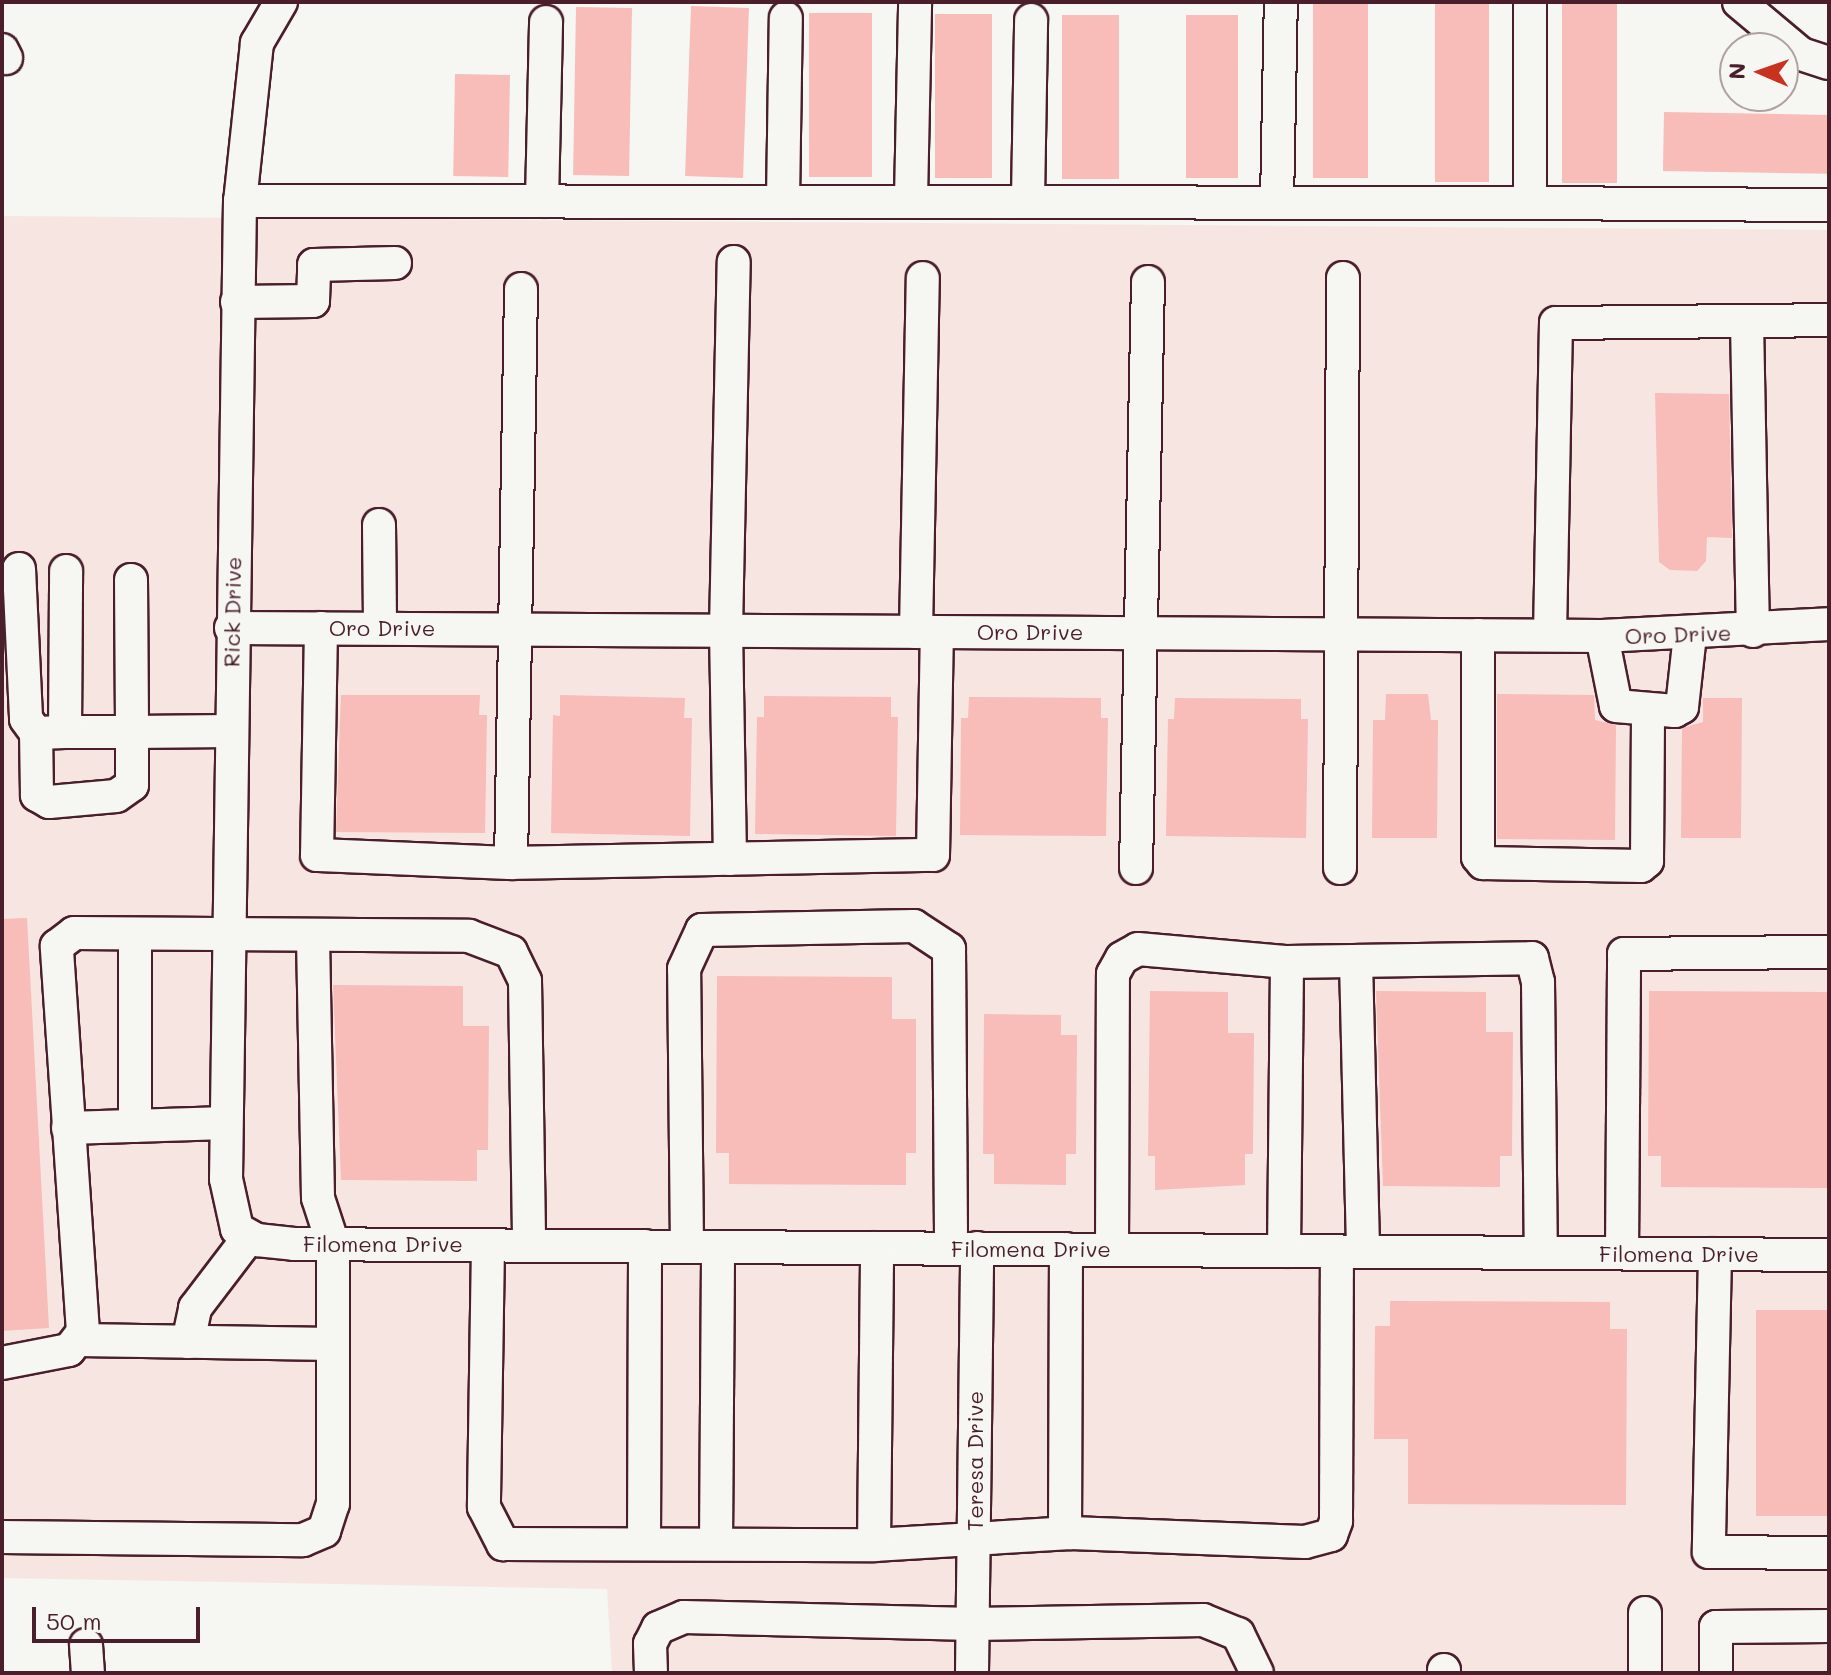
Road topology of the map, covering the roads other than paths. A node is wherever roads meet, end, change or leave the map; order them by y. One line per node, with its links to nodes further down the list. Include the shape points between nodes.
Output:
1 (281, 2): 13 (street, Rick Drive, via 257,43)
2 (915, 2): 11 (street)
3 (1281, 2): 15 (street)
4 (1739, 2): 9 (street, via 1801,54)
5 (1530, 5): 16 (street)
6 (786, 18): 10 (street)
7 (1031, 20): 12 (street)
8 (546, 22): 14 (street)
9 (1829, 63)
10 (783, 199): 11 (street); 14 (street)
11 (911, 199): 12 (street)
12 (1028, 199): 15 (street)
13 (240, 201): 14 (street); 24 (street, Rick Drive)
14 (542, 201)
15 (1277, 202): 16 (street)
16 (1530, 203): 17 (street)
17 (1829, 205)
18 (734, 262): 36 (street)
19 (395, 263): 24 (street, via 314,265 313,301)
20 (923, 278): 38 (street)
21 (1343, 278): 40 (street)
22 (1148, 282): 39 (street)
23 (521, 289): 35 (street)
24 (237, 302): 32 (street, Rick Drive)
25 (1829, 320): 26 (street)
26 (1747, 322): 37 (street); 42 (street, via 1556,323)
27 (379, 525): 34 (street)
28 (19, 569): 47 (street, via 26,719)
29 (66, 571): 47 (street)
30 (131, 580): 48 (street)
31 (1829, 624): 37 (street, Oro Drive)
32 (231, 628): 33 (street, Oro Drive); 46 (street, Rick Drive)
33 (321, 628): 34 (street, Oro Drive); 50 (street, via 317,855)
34 (380, 628): 35 (street, Oro Drive)
35 (514, 629): 36 (street, Oro Drive); 50 (street)
36 (726, 630): 38 (street, Oro Drive); 49 (street)
37 (1753, 631): 43 (street, Oro Drive)
38 (926, 632): 39 (street, Oro Drive); 49 (street, via 933,855)
39 (1137, 633): 40 (street, Oro Drive); 51 (street)
40 (1339, 634): 41 (street, Oro Drive); 52 (street)
41 (1478, 635): 42 (street, Oro Drive); 45 (street, via 1478,857 1483,863 1641,866 1647,861)
42 (1550, 635): 44 (street, Oro Drive)
43 (1690, 635): 44 (street, Oro Drive); 45 (street, via 1682,707)
44 (1602, 636): 45 (street, via 1616,706)
45 (1648, 710)
46 (230, 731): 48 (street); 54 (street, Rick Drive)
47 (51, 732): 48 (street); 48 (street, via 37,795 49,802 116,796 132,785)
48 (132, 732)
49 (730, 859): 50 (street)
50 (511, 863)
51 (1136, 868)
52 (1340, 868)
53 (135, 934): 54 (street); 60 (street); 61 (street, via 74,933 57,946)
54 (228, 936): 55 (street); 59 (street, Rick Drive)
55 (313, 936): 63 (street, via 318,1198); 65 (street, via 483,937 517,959 525,981)
56 (1829, 952): 76 (street, via 1624,954)
57 (1356, 961): 58 (street); 74 (street); 75 (street, via 1524,957 1536,964)
58 (1287, 962): 72 (street, via 1138,949 1122,958 1112,992); 73 (street)
59 (226, 1123): 60 (street); 62 (street, Rick Drive, via 228,1199)
60 (135, 1126): 61 (street)
61 (68, 1128): 79 (street, via 83,1320)
62 (243, 1233): 63 (street, Filomena Drive); 80 (street, via 195,1308)
63 (333, 1244): 64 (street, Filomena Drive); 81 (street)
64 (488, 1245): 65 (street, Filomena Drive); 86 (street, via 484,1507 494,1534 503,1544)
65 (529, 1246): 66 (street, Filomena Drive)
66 (645, 1246): 67 (street, Filomena Drive); 86 (street)
67 (687, 1246): 68 (street, Filomena Drive); 70 (street, Teresa Drive, via 684,969 702,930 914,926 949,949)
68 (718, 1247): 69 (street, Filomena Drive); 87 (street)
69 (877, 1248): 70 (street, Filomena Drive); 88 (street)
70 (964, 1248): 71 (street, Filomena Drive); 85 (street, Teresa Drive)
71 (1066, 1249): 72 (street, Filomena Drive); 83 (street, via 1065,1523)
72 (1112, 1249): 73 (street, Filomena Drive)
73 (1284, 1251): 74 (street, Filomena Drive)
74 (1350, 1251): 75 (street, Filomena Drive); 83 (street, via 1331,1535 1305,1542)
75 (1541, 1252): 76 (street, Filomena Drive)
76 (1622, 1253): 77 (street, Filomena Drive)
77 (1715, 1254): 78 (street, Filomena Drive); 89 (street, via 1709,1552)
78 (1829, 1255)
79 (79, 1340): 80 (street); 82 (street, via 69,1350)
80 (188, 1342): 81 (street)
81 (333, 1344): 84 (street, via 333,1504 318,1535)
82 (2, 1363)
83 (1071, 1533): 85 (street)
84 (2, 1537)
85 (975, 1540): 88 (street); 91 (street, Teresa Drive)
86 (644, 1543): 87 (street)
87 (716, 1544): 88 (street)
88 (874, 1545)
89 (1829, 1553)
90 (1645, 1613): 96 (street)
91 (973, 1624): 93 (street, via 684,1617 658,1628 650,1644); 94 (street, Teresa Drive); 95 (street, via 1203,1620 1238,1634 1257,1662)
92 (1829, 1626): 97 (street, via 1716,1627)
93 (651, 1673)
94 (972, 1673)
95 (1257, 1673)
96 (1645, 1673)
97 (1716, 1673)

